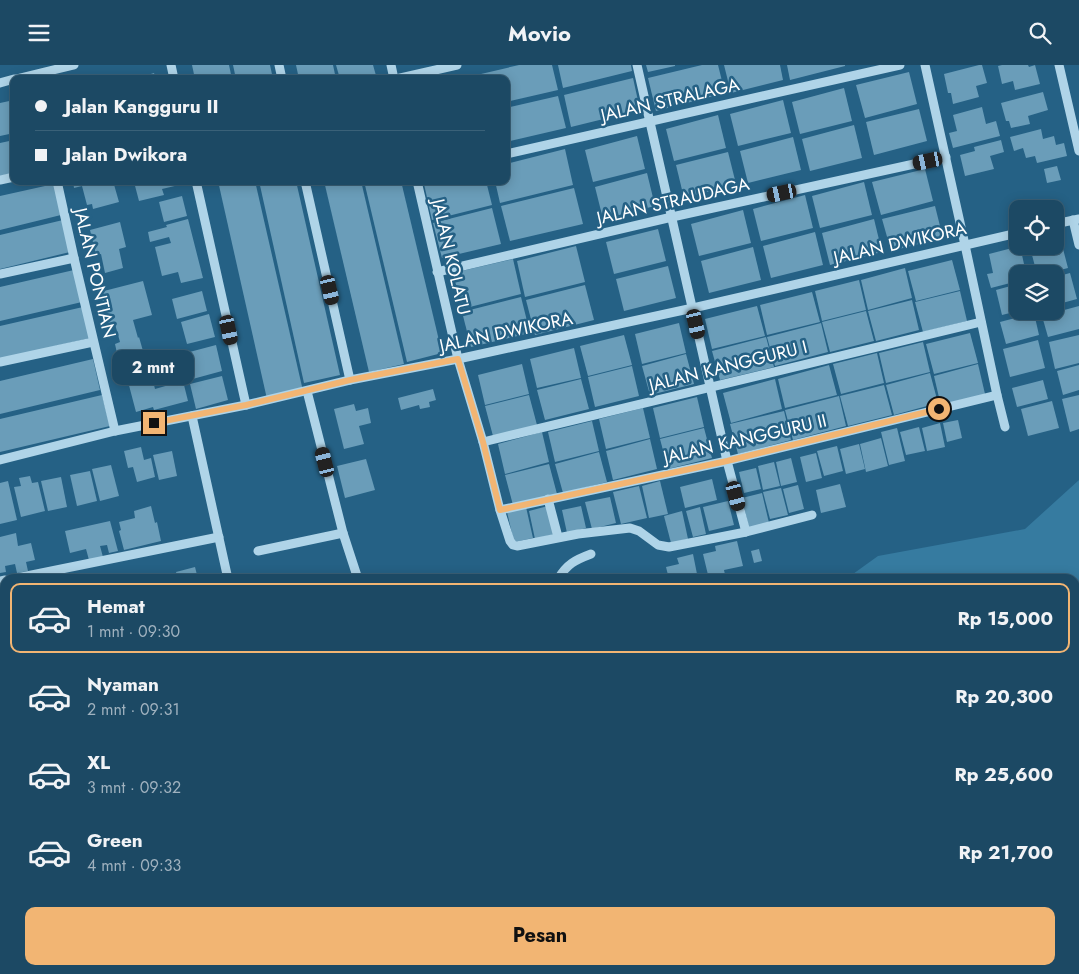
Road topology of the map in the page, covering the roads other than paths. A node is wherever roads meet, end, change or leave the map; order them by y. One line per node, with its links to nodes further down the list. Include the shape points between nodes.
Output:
1 (74, 65): 7 (street)
2 (457, 65): 9 (street)
3 (637, 65): 10 (street)
4 (900, 65): 10 (street, JALAN STRALAGA)
5 (925, 65): 13 (street)
6 (1059, 65): 11 (street)
7 (50, 68): 8 (street)
8 (35, 75)
9 (413, 75)
10 (650, 121): 12 (street, JALAN STRALAGA); 18 (street)
11 (1079, 151)
12 (510, 153)
13 (946, 157): 18 (street, JALAN STRAUDAGA); 21 (street)
14 (58, 185): 23 (street, JALAN PONTIAN)
15 (197, 185): 35 (street)
16 (306, 185): 31 (street)
17 (418, 185): 24 (street, JALAN KOLATU)
18 (672, 217): 24 (street, JALAN STRAUDAGA); 26 (street)
19 (1076, 219): 22 (street)
20 (1009, 235): 21 (street, JALAN DWIKORA)
21 (965, 245): 26 (street, JALAN DWIKORA); 27 (street)
22 (1079, 245)
23 (74, 258): 25 (street); 28 (street, JALAN PONTIAN)
24 (437, 271): 29 (street, JALAN KOLATU)
25 (0, 274)
26 (693, 308): 29 (street, JALAN DWIKORA); 32 (street)
27 (981, 322): 32 (street, JALAN KANGGURU I); 34 (street)
28 (93, 341): 30 (street); 38 (street, JALAN PONTIAN)
29 (458, 359): 31 (street, JALAN DWIKORA); 39 (street, JALAN KOLATU)
30 (0, 362)
31 (350, 380): 33 (street, JALAN DWIKORA)
32 (710, 387): 39 (street, JALAN KANGGURU I); 41 (street)
33 (307, 391): 35 (street, JALAN DWIKORA); 46 (street)
34 (997, 395): 37 (street); 41 (street, JALAN KANGGURU II)
35 (246, 405): 36 (street, JALAN DWIKORA)
36 (192, 416): 38 (street, JALAN DWIKORA); 47 (street)
37 (1005, 427)
38 (115, 431): 40 (street, JALAN DWIKORA)
39 (483, 442): 43 (street, JALAN KOLATU)
40 (0, 460)
41 (727, 461): 42 (street, JALAN KANGGURU II); 45 (street)
42 (548, 499): 43 (street, JALAN KANGGURU II); 48 (street)
43 (500, 510): 48 (street, JALAN KOLATU, via 513,545)
44 (812, 515): 45 (street)
45 (746, 531): 48 (street, via 669,547 658,545 640,531 630,528)
46 (343, 533): 49 (street); 53 (street)
47 (219, 537): 51 (street); 52 (street)
48 (558, 537)
49 (258, 551)
50 (591, 554): 54 (street, via 568,565)
51 (37, 574)
52 (227, 574)
53 (356, 574)
54 (562, 574)

